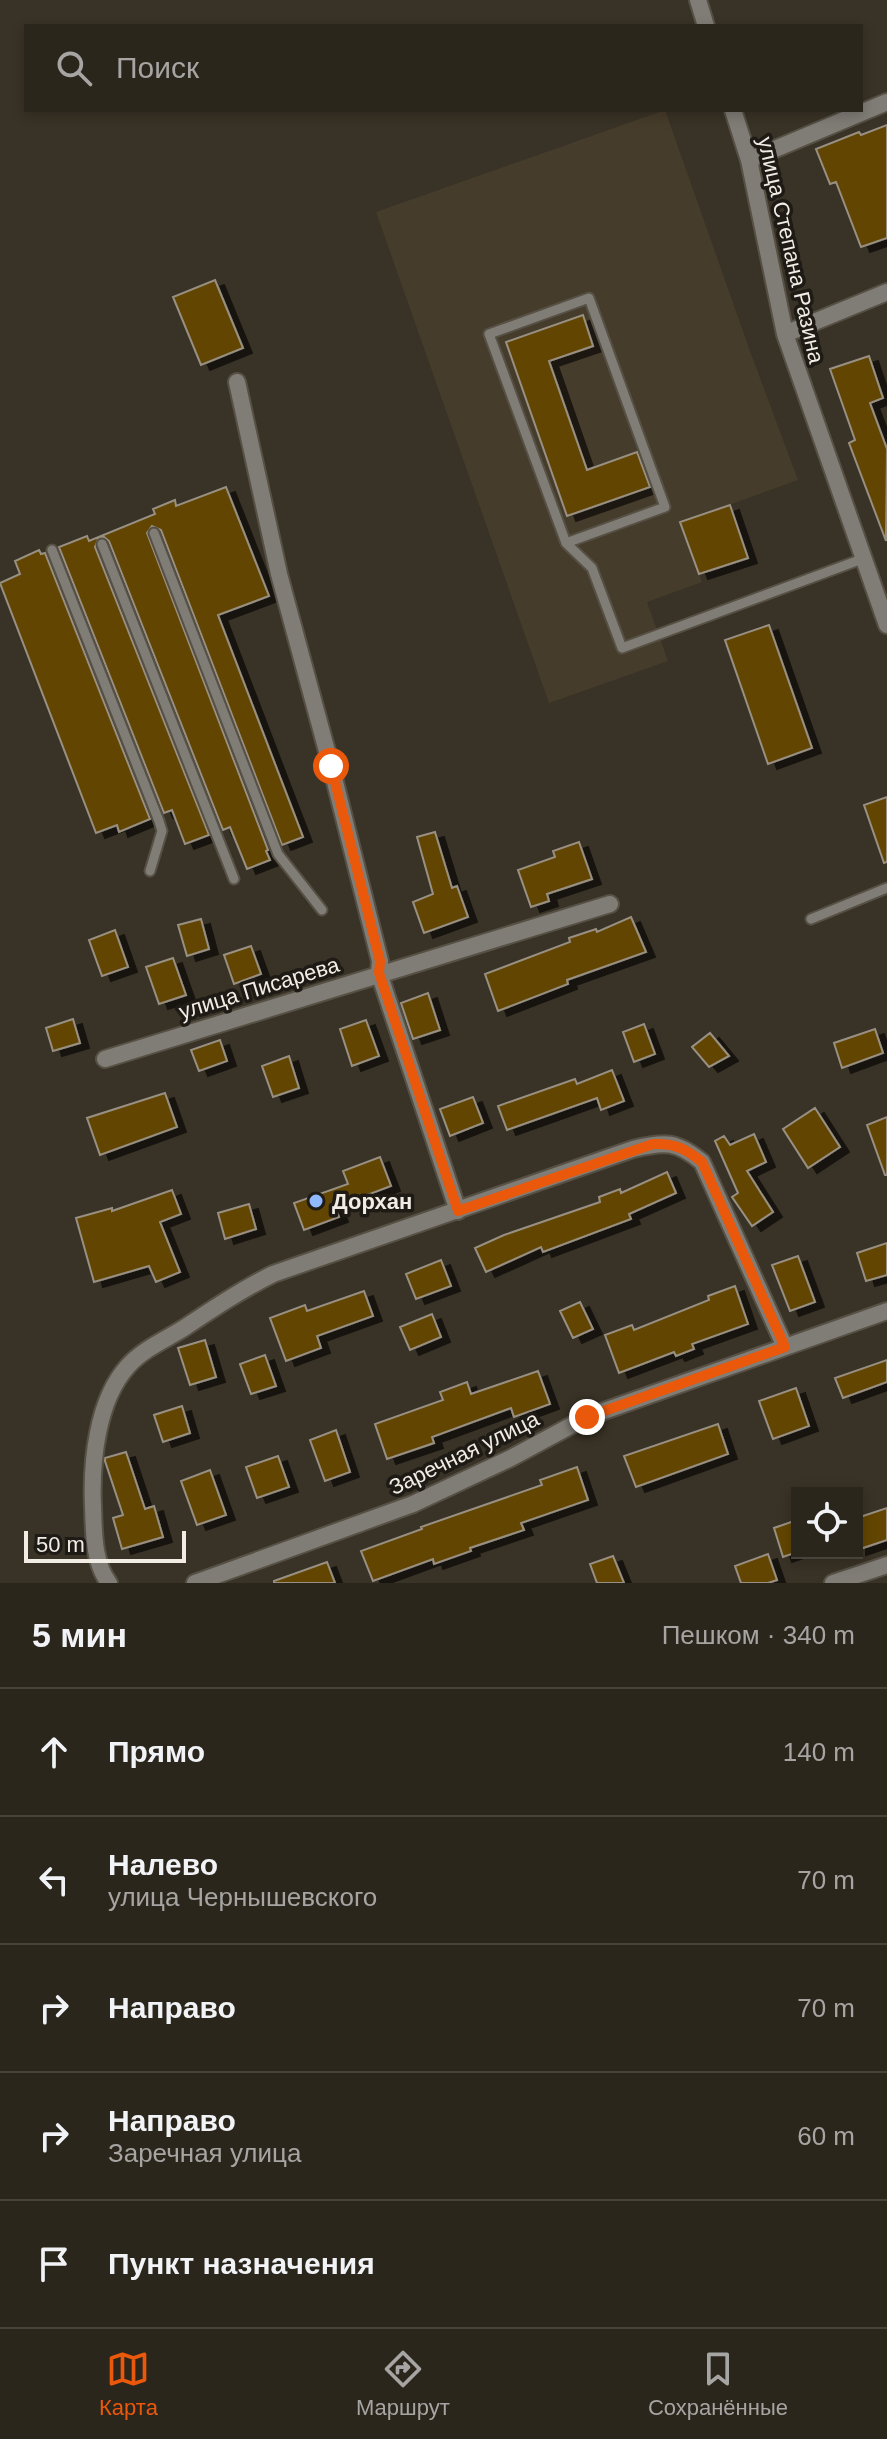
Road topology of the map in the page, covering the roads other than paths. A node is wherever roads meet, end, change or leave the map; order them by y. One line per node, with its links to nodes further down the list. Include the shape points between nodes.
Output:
1 (698, 0): 2 (street)
2 (705, 24)
3 (887, 102): 5 (street)
4 (734, 112): 5 (street, улица Степана Разина)
5 (749, 160): 7 (street, улица Степана Разина)
6 (887, 292): 7 (street)
7 (785, 334): 13 (street, улица Степана Разина)
8 (237, 382): 21 (street, via 279,574)
9 (154, 533): 19 (lane, via 278,854)
10 (566, 543): 10 (lane, via 665,507 589,298 489,334); 13 (lane, via 592,568 622,648)
11 (102, 544): 16 (lane)
12 (52, 550): 15 (lane, via 159,821 162,831)
13 (862, 559): 14 (street, улица Степана Разина)
14 (887, 625)
15 (150, 871)
16 (234, 879)
17 (887, 888): 20 (lane)
18 (610, 904): 21 (street, улица Писарева)
19 (322, 910)
20 (811, 919)
21 (379, 973): 22 (street, улица Писарева); 23 (street)
22 (105, 1059)
23 (458, 1211): 25 (street, via 653,1144 672,1143 702,1162); 27 (street, via 273,1274 234,1293 128,1366 102,1416 92,1479 95,1537)
24 (887, 1311): 25 (street, Заречная улица)
25 (785, 1347): 28 (street, Заречная улица, via 587,1417 413,1504)
26 (887, 1565): 29 (street)
27 (109, 1583)
28 (195, 1583)
29 (833, 1583)

